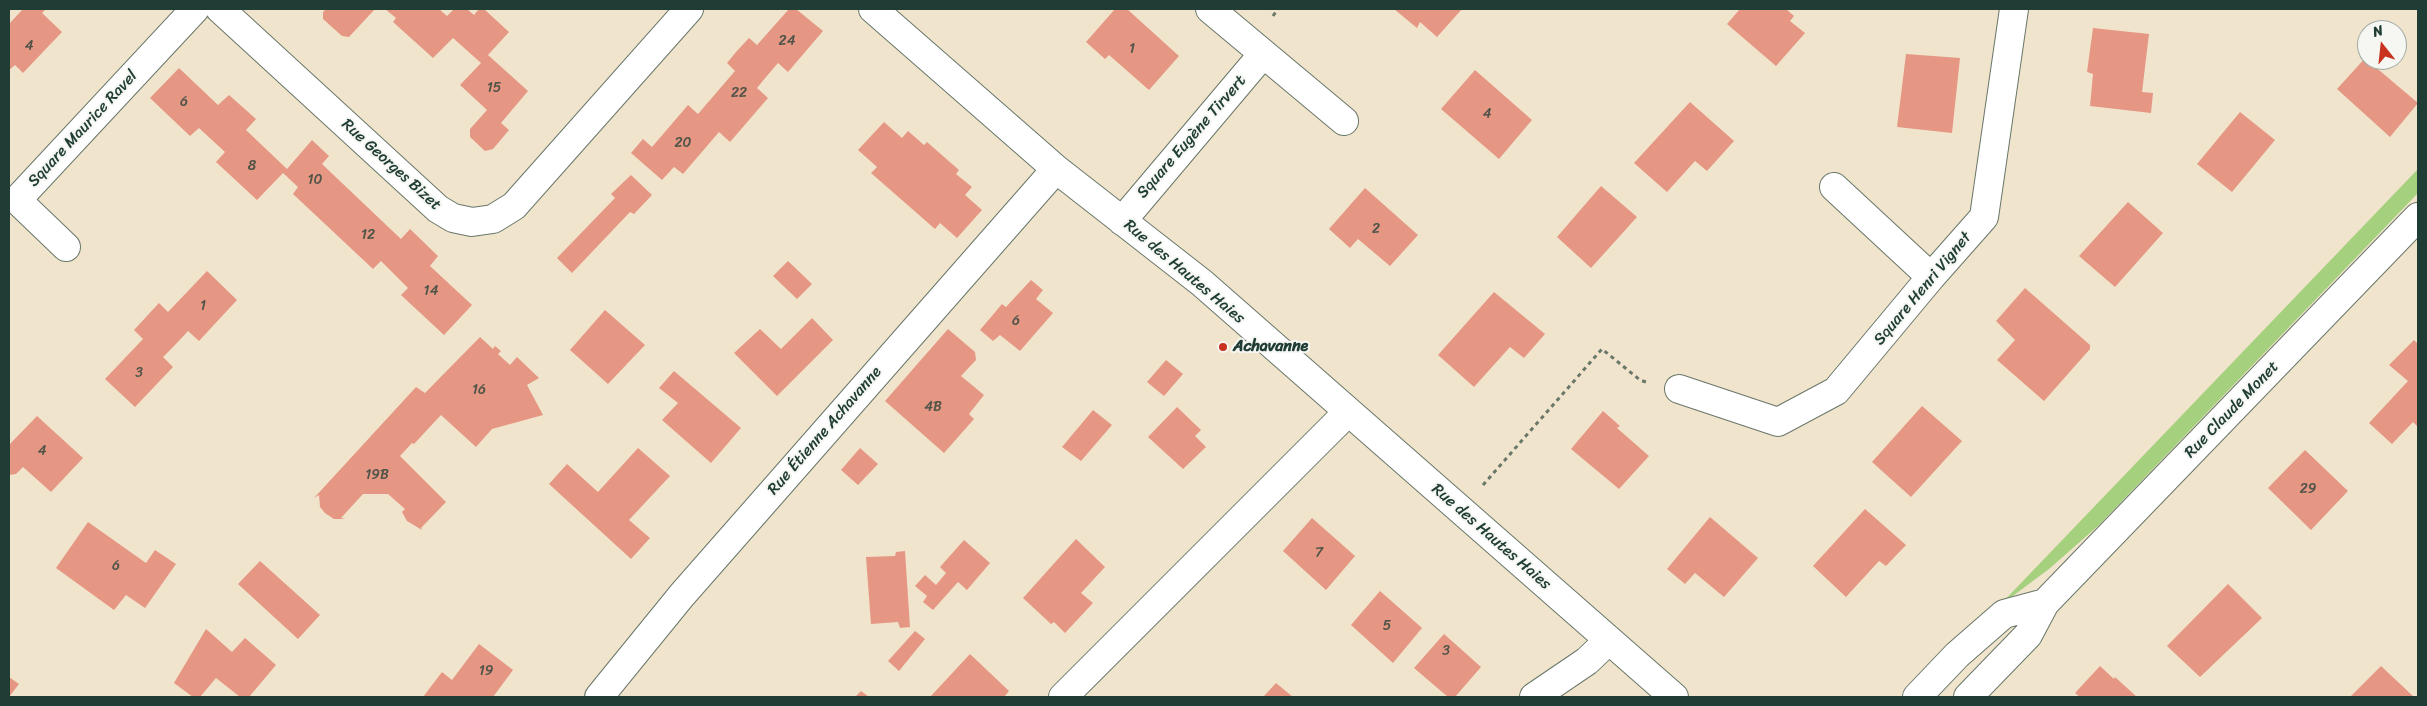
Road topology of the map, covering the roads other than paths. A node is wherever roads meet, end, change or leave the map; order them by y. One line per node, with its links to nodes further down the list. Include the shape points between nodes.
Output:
1 (195, 9): 13 (street, Square Maurice Ravel, via 17,200)
2 (220, 9): 3 (street, Rue Georges Bizet, via 438,209 453,218 472,222 493,219 514,206)
3 (689, 9)
4 (873, 9): 9 (street, Rue des Hautes Haies)
5 (1210, 9): 7 (street)
6 (2014, 9): 14 (street, Square Henri Vignet, via 1984,217)
7 (1263, 54): 8 (street); 12 (street, Square Eugène Tirvert)
8 (1344, 121)
9 (1056, 169): 12 (street, Rue des Hautes Haies); 19 (street, Rue Étienne Achavanne, via 682,595)
10 (1834, 187): 14 (street)
11 (2418, 218): 17 (street, Rue Claude Monet)
12 (1122, 220): 16 (street, Rue des Hautes Haies, via 1202,283)
13 (66, 247)
14 (1931, 277): 15 (street, Square Henri Vignet, via 1836,391 1778,422)
15 (1679, 389)
16 (1348, 412): 18 (street, Rue des Hautes Haies); 20 (street)
17 (2045, 602): 23 (street, Rue Claude Monet, via 2004,614 1957,655); 24 (street, Rue Claude Monet, via 2028,635)
18 (1609, 640): 21 (street, via 1586,661); 22 (street, Rue des Hautes Haies)
19 (599, 697)
20 (1063, 697)
21 (1534, 697)
22 (1674, 697)
23 (1917, 697)
24 (1968, 697)

